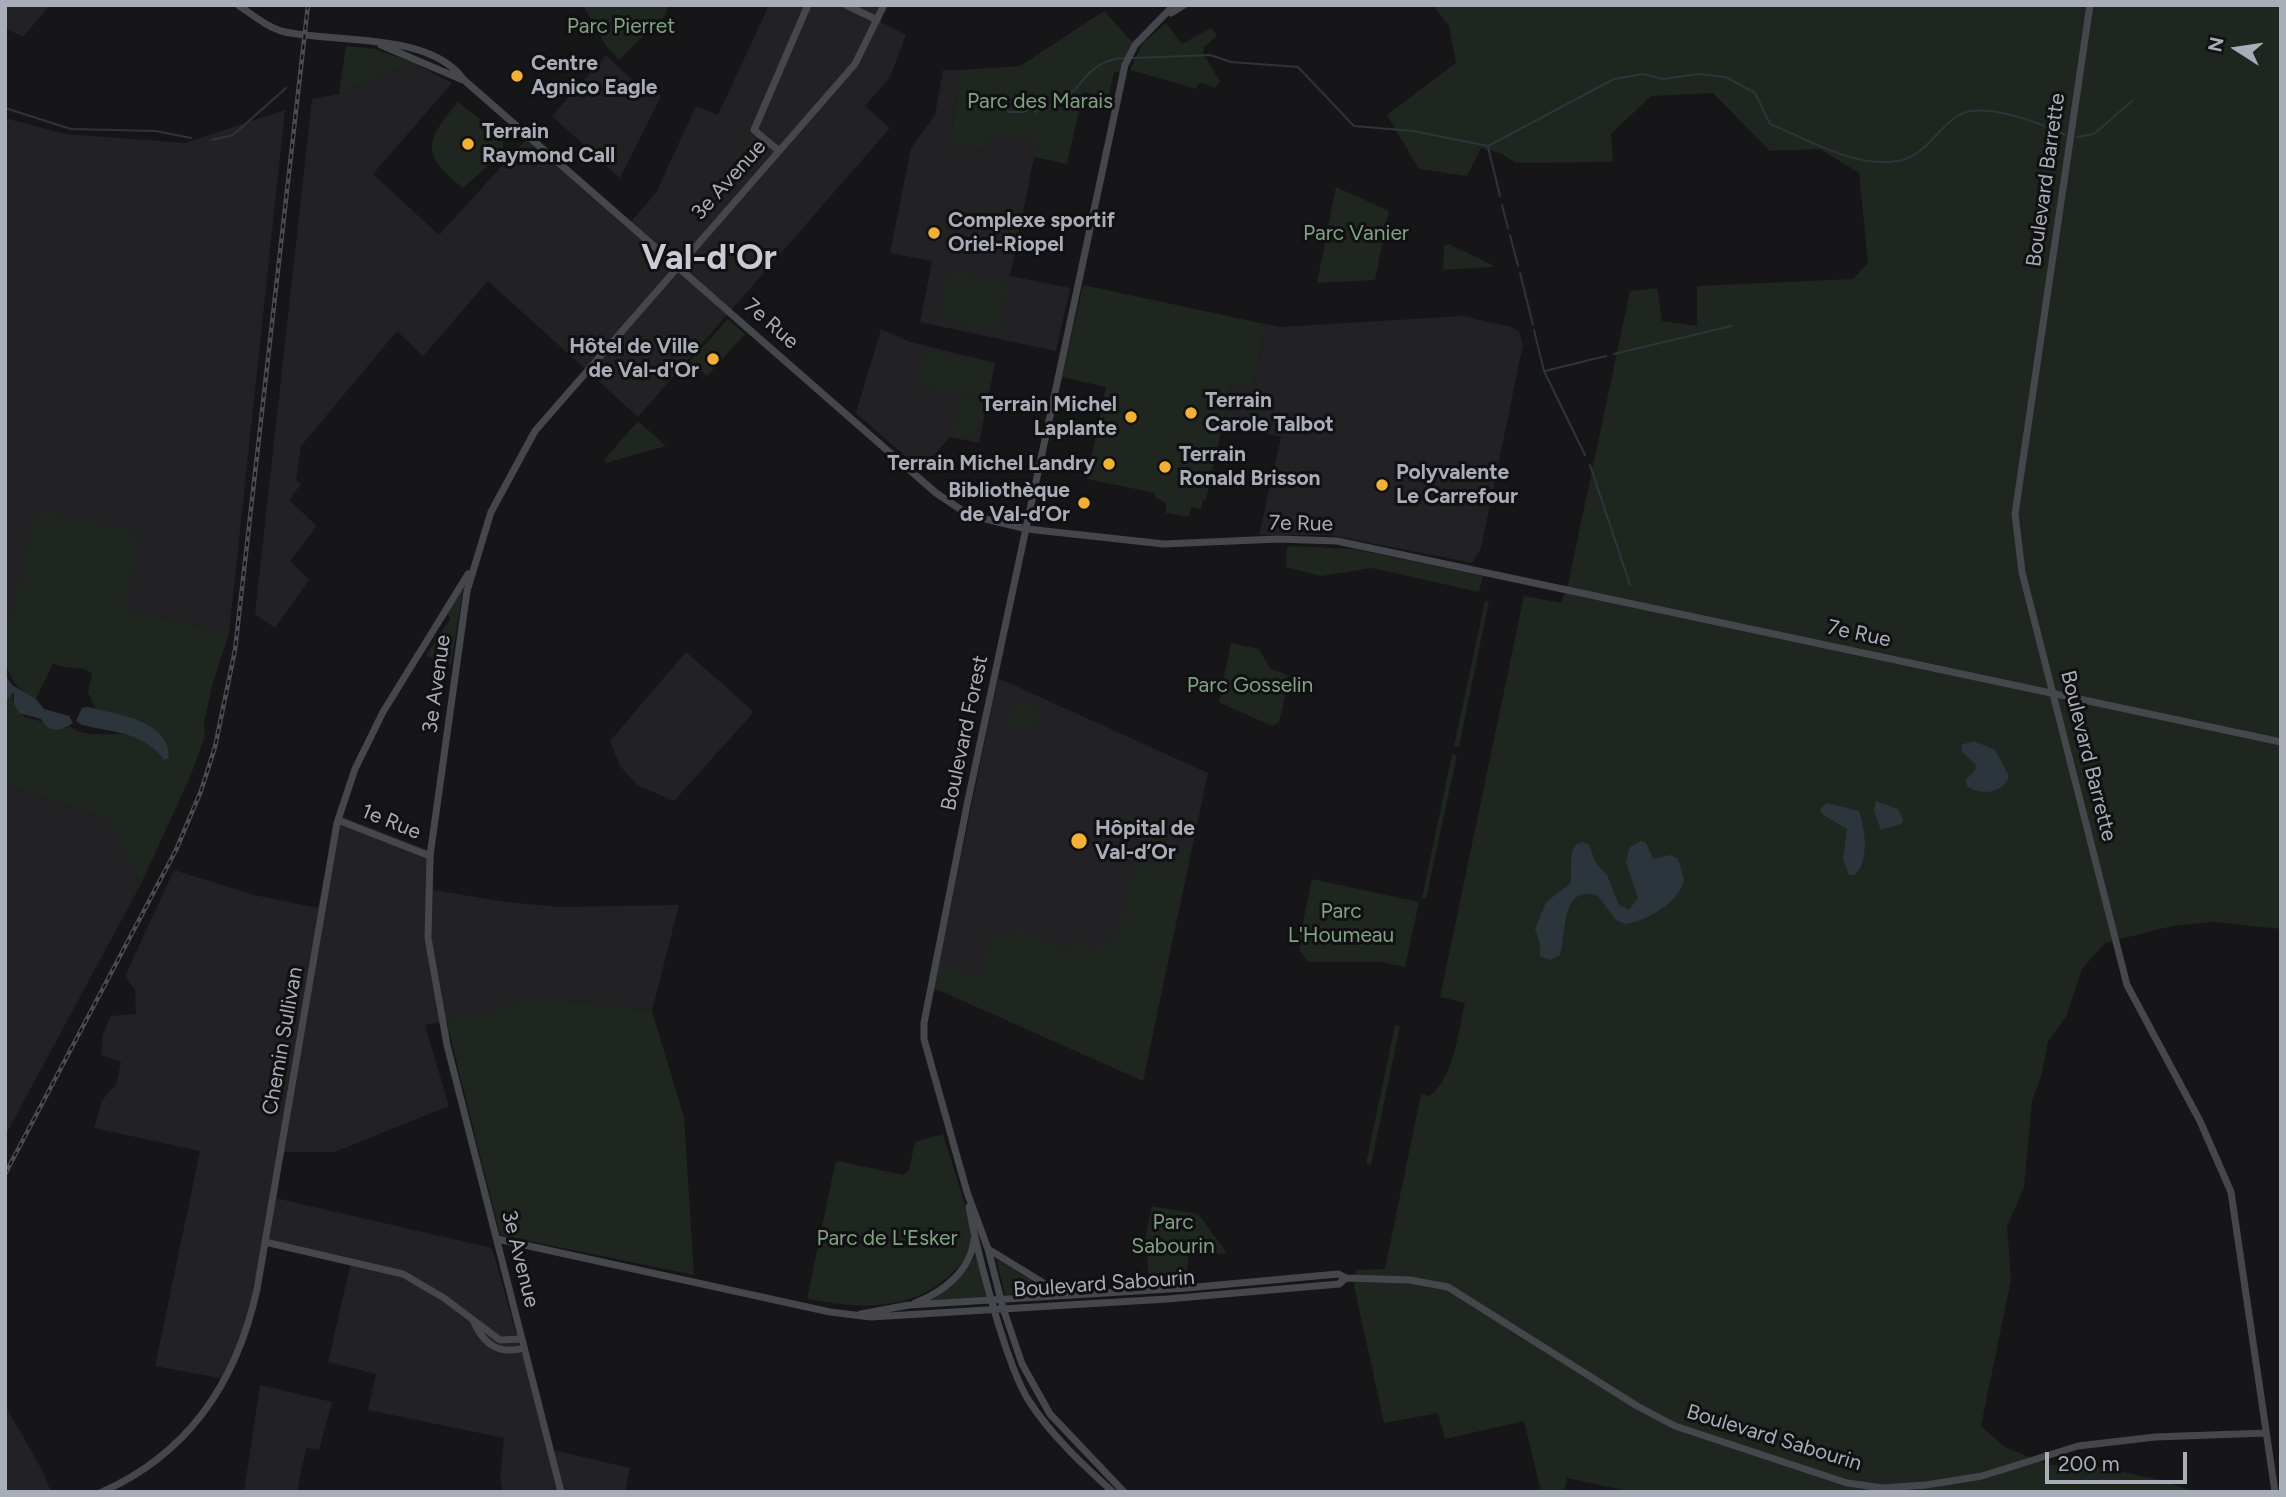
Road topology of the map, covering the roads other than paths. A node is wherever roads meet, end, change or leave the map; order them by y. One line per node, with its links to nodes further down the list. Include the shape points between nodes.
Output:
1 (238, 5): 11 (street, 7e Rue, via 276,29 405,46 457,70)
2 (808, 5): 10 (street, via 754,130)
3 (846, 5): 9 (street)
4 (884, 5): 9 (street, 3e Avenue)
5 (1174, 5): 8 (street)
6 (1184, 5): 8 (street)
7 (2090, 5): 14 (street, Boulevard Barrette, via 2015,514 2022,572)
8 (1161, 19): 12 (street, Boulevard Forest, via 1135,45 1125,65)
9 (877, 20): 10 (street, 3e Avenue, via 855,64)
10 (779, 151): 11 (street, 3e Avenue)
11 (678, 264): 12 (street, 7e Rue, via 946,502 987,521); 13 (street, 3e Avenue, via 535,431 491,512)
12 (1027, 529): 14 (street, 7e Rue, via 1164,544 1337,541); 18 (street, Boulevard Forest, via 923,1023)
13 (472, 567): 16 (street, Chemin Sullivan, via 383,712 360,758); 17 (street, 3e Avenue)
14 (2055, 694): 15 (street, 7e Rue); 31 (street, Boulevard Barrette, via 2127,985 2200,1121 2231,1192)
15 (2281, 742)
16 (338, 820): 17 (street, 1e Rue); 21 (street, Chemin Sullivan)
17 (430, 856): 20 (street, 3e Avenue, via 428,937 435,979 447,1045)
18 (967, 1192): 19 (street, Boulevard Forest); 22 (street, Boulevard Forest)
19 (975, 1234): 25 (street, Boulevard Forest); 26 (street, via 965,1268 943,1289)
20 (497, 1239): 27 (street, Boulevard Sabourin, via 830,1312); 29 (street, 3e Avenue)
21 (265, 1242): 28 (street, via 380,1266 427,1286); 32 (street, Chemin Sullivan, via 251,1315 219,1392 175,1443)
22 (988, 1249): 24 (street); 25 (street, Boulevard Forest)
23 (1346, 1278): 24 (street, Boulevard Sabourin, via 1338,1274); 25 (street, Boulevard Sabourin, via 1339,1284); 31 (street, Boulevard Sabourin, via 1410,1280 1448,1287 1675,1426 1847,1483 1883,1488 1926,1485 1982,1476 2078,1446 2155,1437)
24 (1064, 1295): 25 (street, Boulevard Sabourin)
25 (998, 1304): 26 (street, Boulevard Sabourin); 27 (street, Boulevard Sabourin, via 888,1317); 34 (street, Boulevard Forest, via 1027,1398 1042,1421); 35 (street, Boulevard Forest, via 1049,1414)
26 (909, 1305): 27 (street, Boulevard Sabourin)
27 (862, 1314)
28 (474, 1321): 29 (street, via 505,1342); 30 (street, via 496,1349)
29 (522, 1339): 30 (street, 3e Avenue)
30 (524, 1348): 33 (street, 3e Avenue)
31 (2266, 1433): 36 (street, Boulevard Barrette)
32 (102, 1492)
33 (561, 1492)
34 (1113, 1492)
35 (1124, 1492)
36 (2275, 1492)

